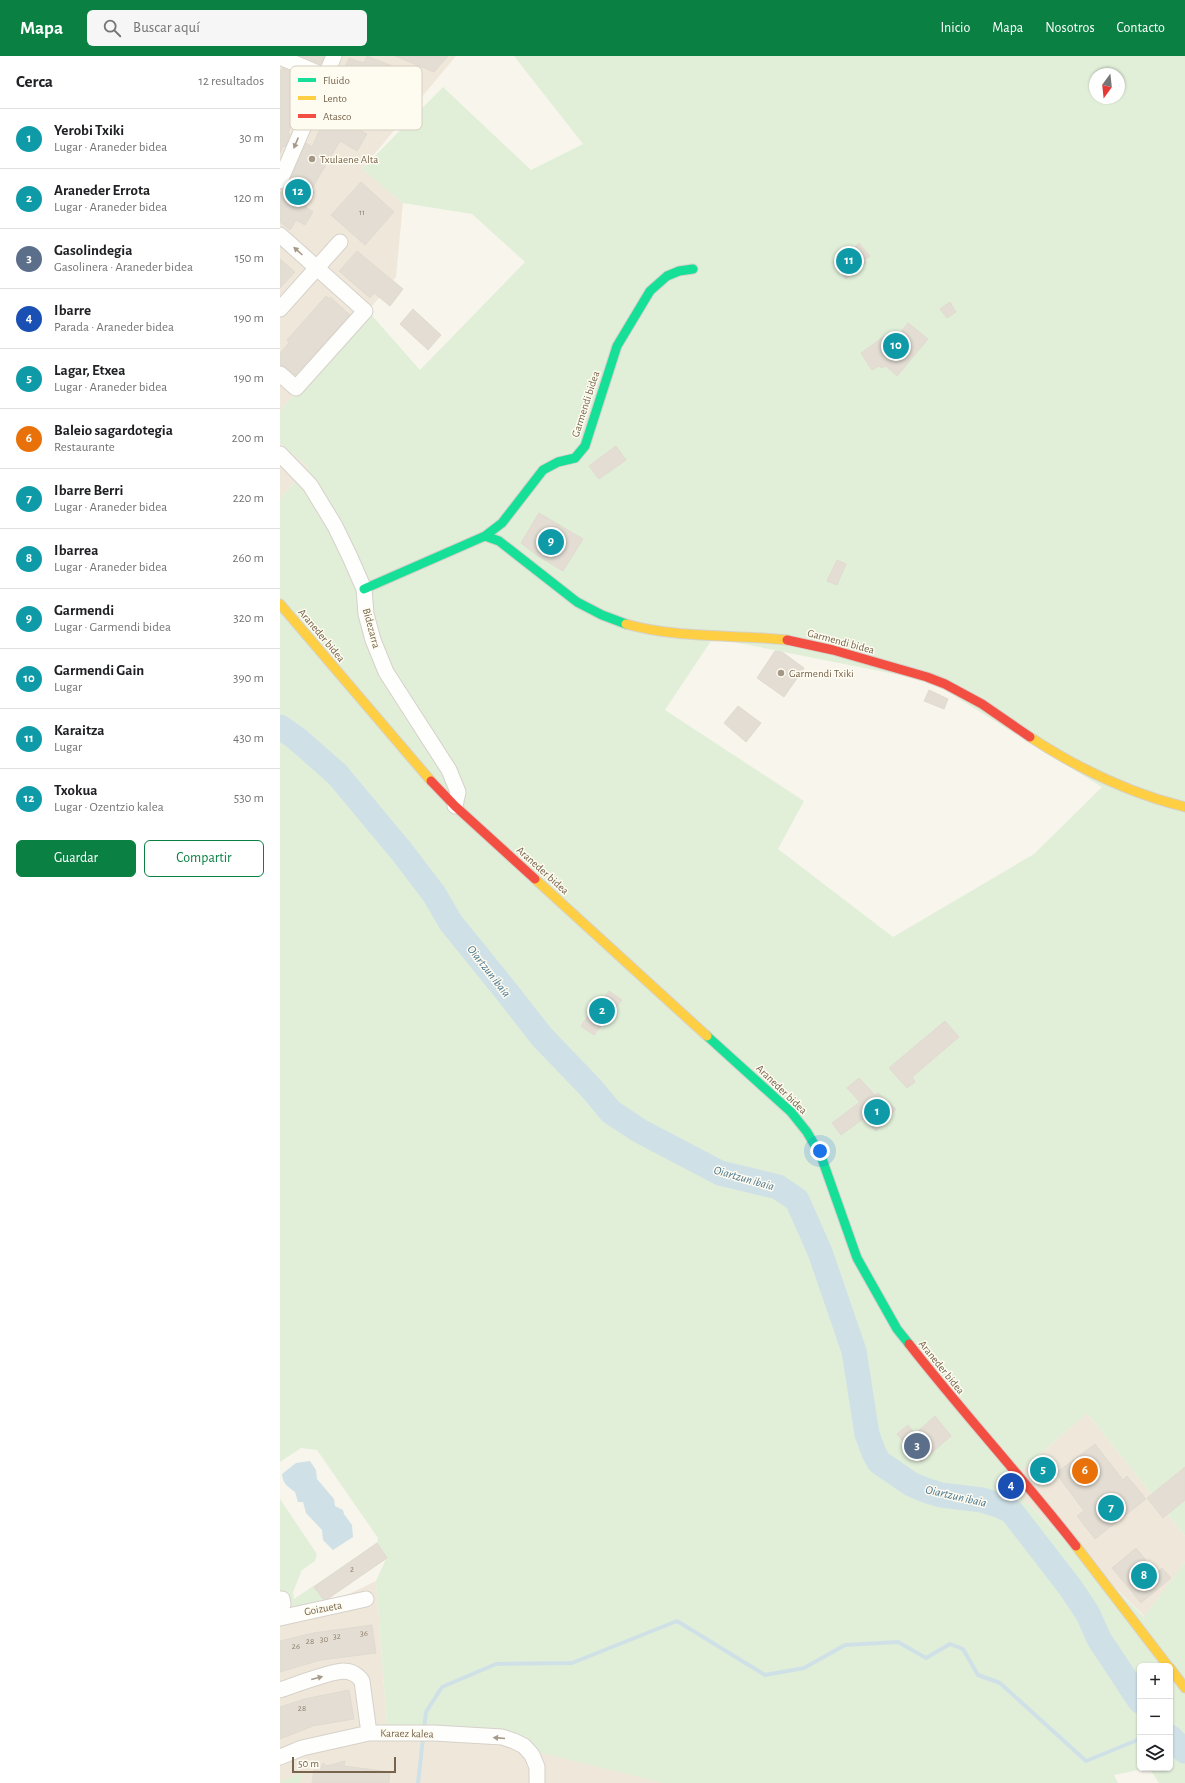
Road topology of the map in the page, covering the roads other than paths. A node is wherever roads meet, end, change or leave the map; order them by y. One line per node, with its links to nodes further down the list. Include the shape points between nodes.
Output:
1 (334, 56): 4 (street)
2 (280, 57): 3 (street)
3 (301, 66)
4 (330, 66)
5 (302, 130): 6 (street, one-way to 6)
6 (280, 180)
7 (280, 235): 9 (street, one-way to 7)
8 (340, 242): 9 (street)
9 (317, 268): 11 (street); 12 (street, via 365,311 296,388)
10 (693, 269): 14 (street, Garmendi bidea, via 667,276 650,291 617,346 585,446 575,458 558,462 543,470 502,523)
11 (280, 309)
12 (280, 374)
13 (280, 454): 15 (street, Bidezarra, via 310,485 335,526)
14 (485, 536): 15 (street, Garmendi bidea); 18 (street, Garmendi bidea, via 503,544 577,602 617,620 645,629 690,636 784,640 812,645 934,679 1109,782 1156,801)
15 (364, 589): 17 (street, Bidezarra, via 366,614 386,672 449,770 458,792)
16 (280, 604): 17 (street, Araneder bidea)
17 (455, 806): 23 (street, Araneder bidea, via 791,1112 821,1156 856,1258 897,1329 1049,1512)
18 (1185, 807)
19 (366, 1598): 22 (street, Goizueta)
20 (280, 1599): 21 (street, via 283,1604)
21 (280, 1606)
22 (280, 1618)
23 (1166, 1663)
24 (1173, 1672): 25 (street, Araneder bidea)
25 (1185, 1688)
26 (280, 1690): 27 (street, one-way to 27, via 342,1671 358,1676 363,1686)
27 (369, 1733): 28 (street, Karaez kalea, via 302,1748); 29 (street, Karaez kalea, one-way to 27, via 537,1767 532,1755 524,1746 502,1737 410,1732)
28 (280, 1757)
29 (537, 1783)

